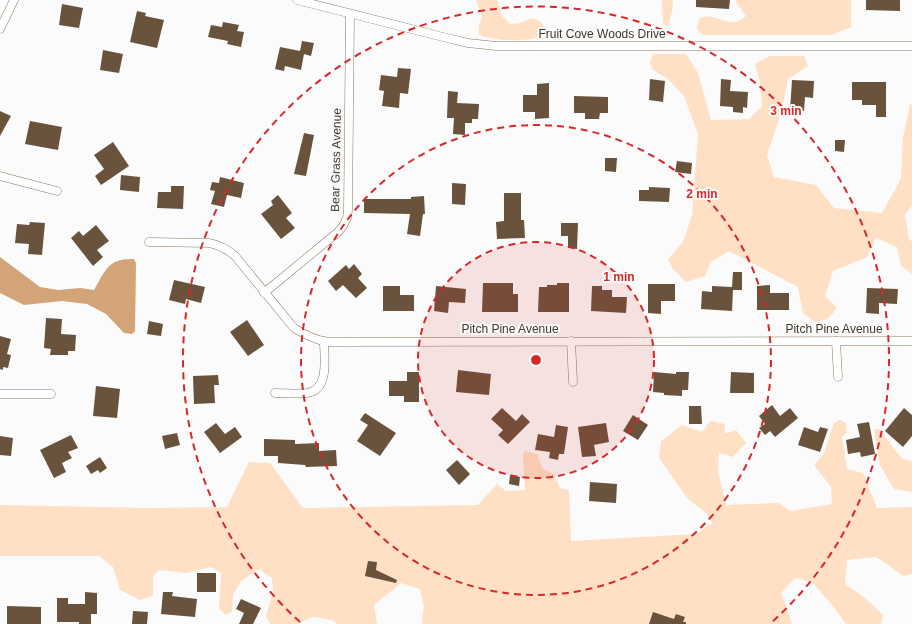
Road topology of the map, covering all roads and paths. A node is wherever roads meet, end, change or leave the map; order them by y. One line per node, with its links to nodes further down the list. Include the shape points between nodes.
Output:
1 (14, 0): 4 (street)
2 (297, 0): 3 (street, Fruit Cove Woods Drive)
3 (350, 14): 5 (street, Fruit Cove Woods Drive, via 468,43 496,46); 9 (street, Bear Grass Avenue, via 347,218 338,232)
4 (0, 29)
5 (912, 46)
6 (0, 176): 7 (street)
7 (57, 191)
8 (149, 242): 9 (street, Pitch Pine Avenue, via 219,245 235,256)
9 (264, 293): 10 (street, Pitch Pine Avenue, via 294,328 304,335)
10 (324, 341): 11 (street, Pitch Pine Avenue); 16 (street, via 323,379 318,388 308,393)
11 (572, 341): 12 (street, Pitch Pine Avenue); 15 (street)
12 (836, 341): 13 (street, Pitch Pine Avenue); 14 (street)
13 (912, 341)
14 (838, 377)
15 (573, 382)
16 (275, 393)
17 (0, 394): 18 (street)
18 (51, 394)

